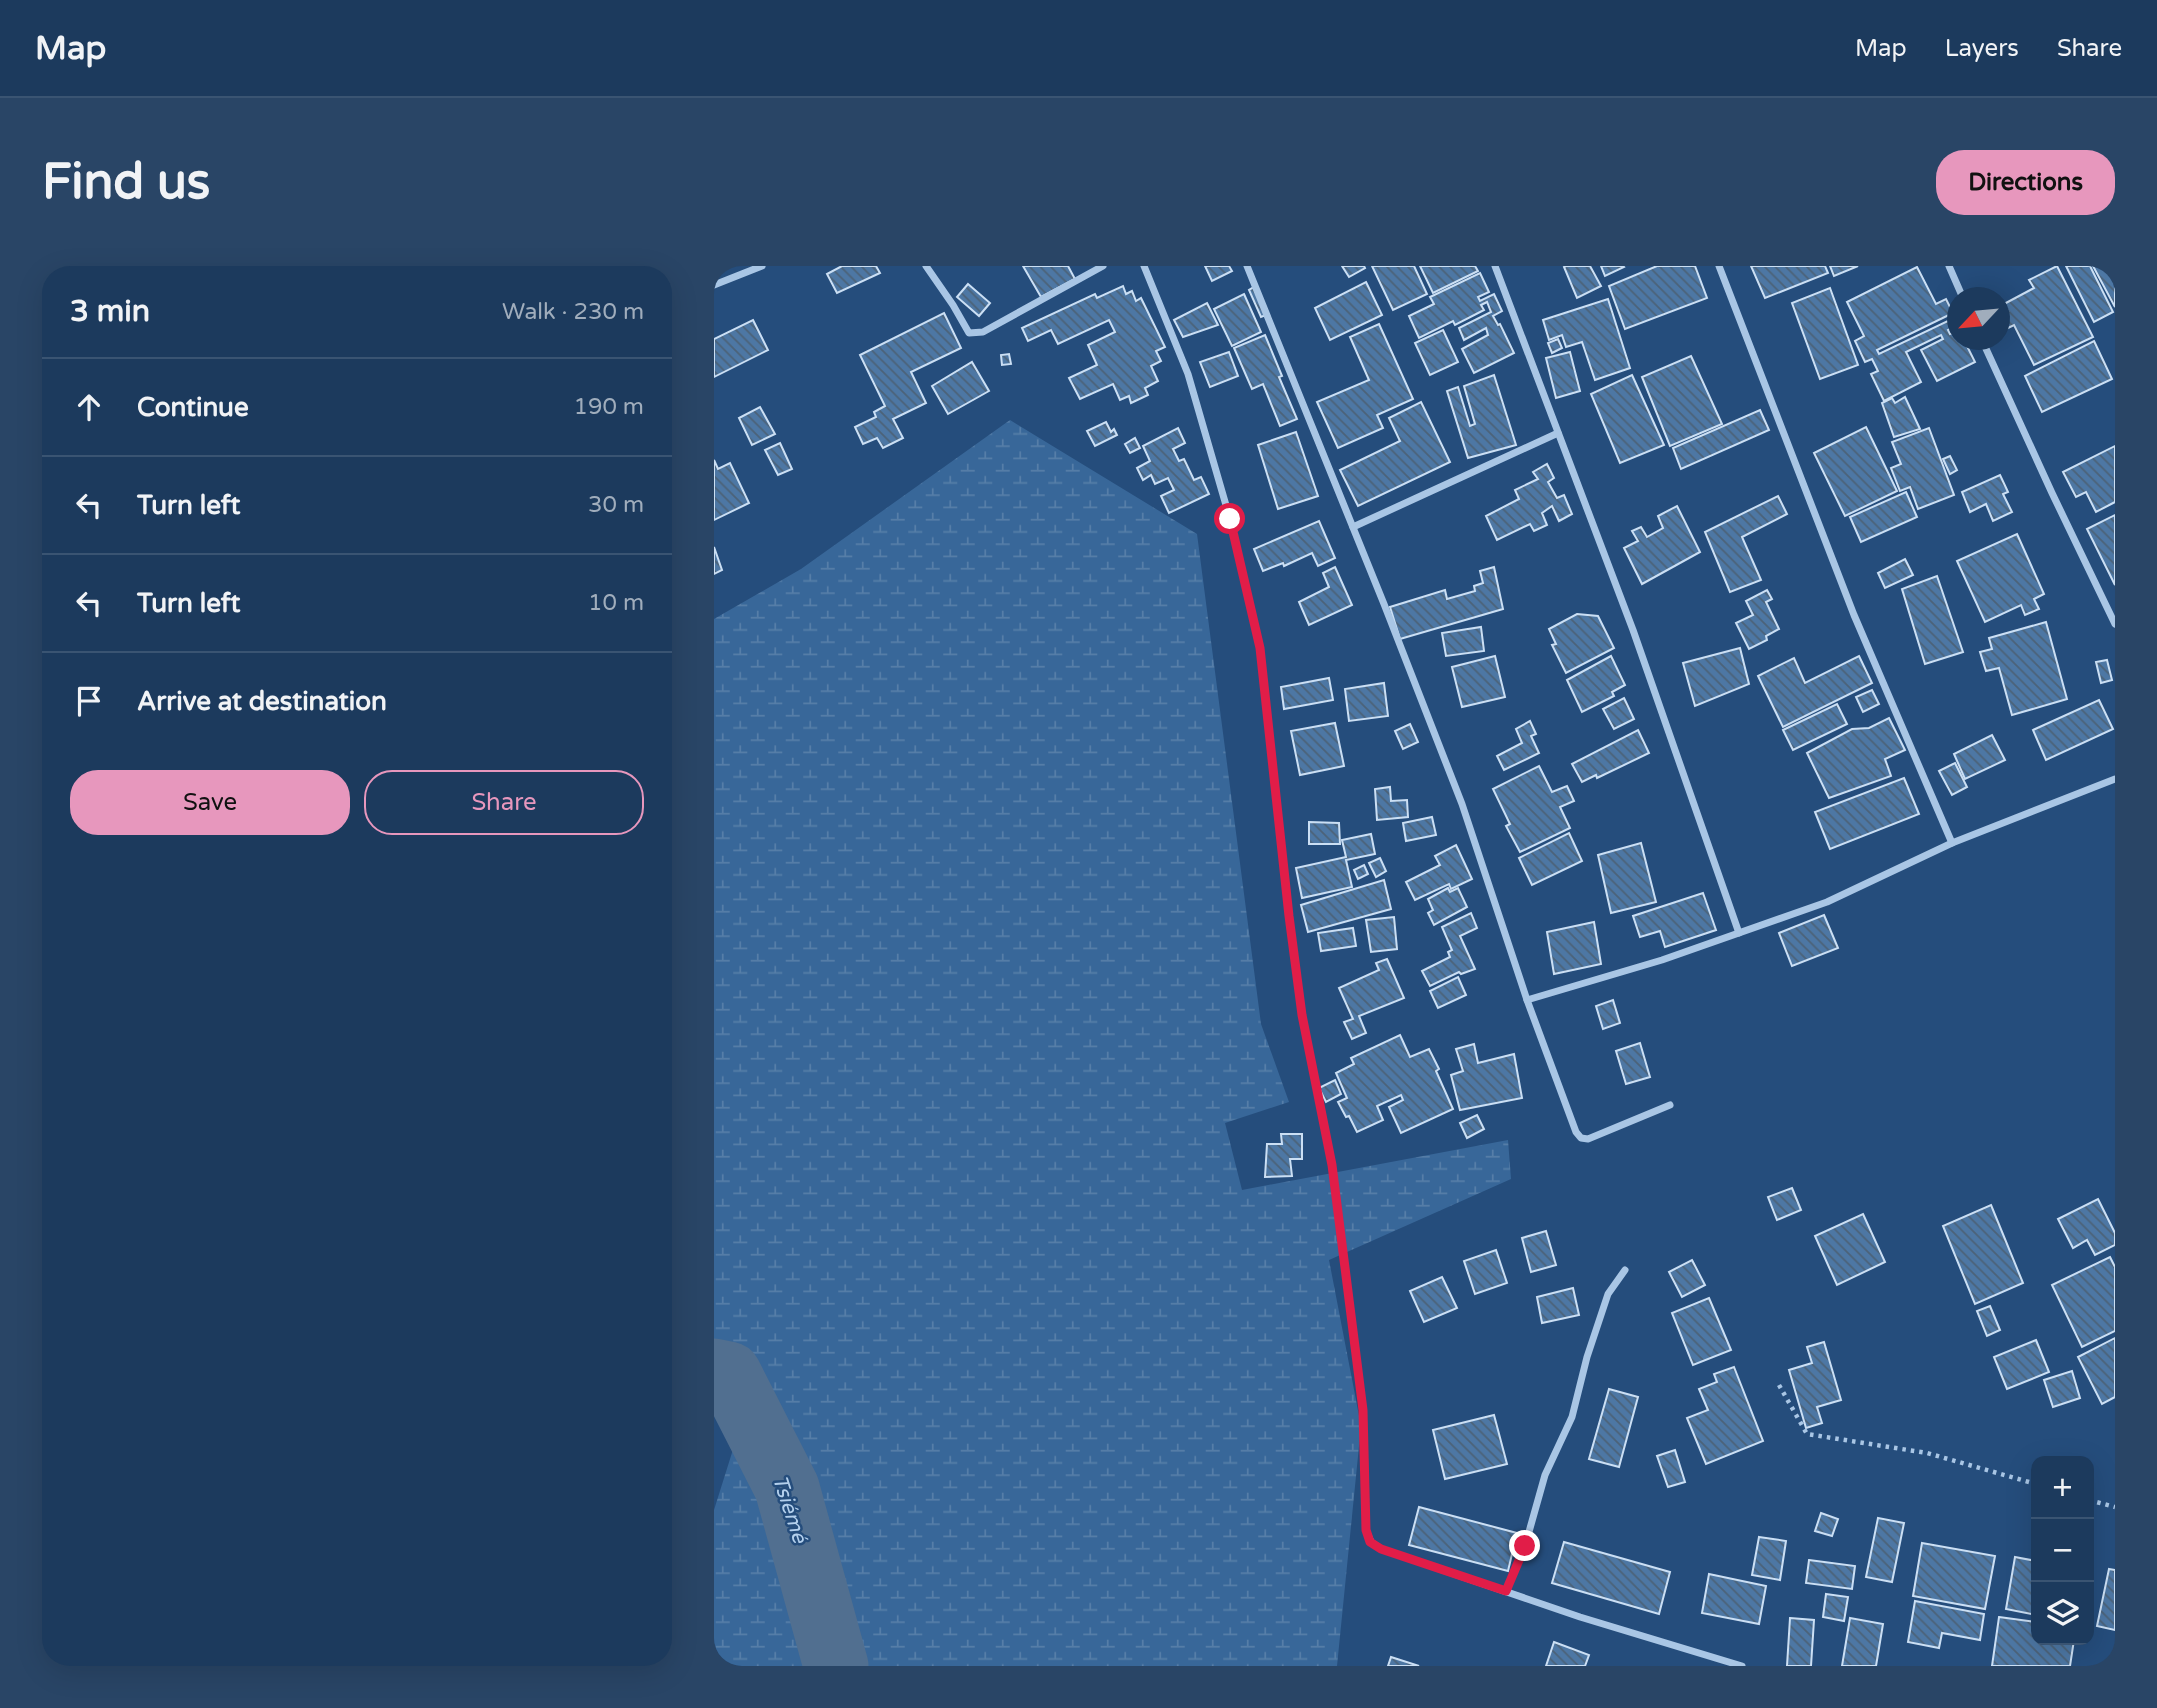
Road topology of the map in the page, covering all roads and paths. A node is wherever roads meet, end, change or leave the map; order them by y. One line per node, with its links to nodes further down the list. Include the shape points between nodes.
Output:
1 (762, 266): 9 (street)
2 (926, 266): 3 (street, via 969,332 983,332)
3 (1103, 266)
4 (1144, 266): 25 (street, via 1188,374 1230,519 1260,648 1302,1015 1332,1165 1363,1410 1366,1530 1370,1542 1381,1549)
5 (1247, 266): 13 (street)
6 (1495, 266): 12 (street)
7 (1719, 266): 16 (street, via 1854,615)
8 (1949, 266): 10 (street)
9 (714, 285)
10 (1958, 287)
11 (1987, 350): 14 (street)
12 (1558, 433): 13 (street); 17 (street)
13 (1353, 527): 18 (street, via 1462,804)
14 (2115, 624)
15 (2115, 779): 16 (street)
16 (1952, 843): 17 (street, via 1827,901)
17 (1739, 933): 18 (street)
18 (1527, 1000): 19 (street, via 1581,1138)
19 (1670, 1105)
20 (1625, 1270): 25 (street, via 1608,1294 1572,1417 1545,1475 1523,1554)
21 (1779, 1385): 22 (path, via 1807,1434 1927,1453)
22 (2031, 1484)
23 (2094, 1501): 24 (path)
24 (2115, 1507)
25 (1506, 1591): 26 (street)
26 (1742, 1666)

